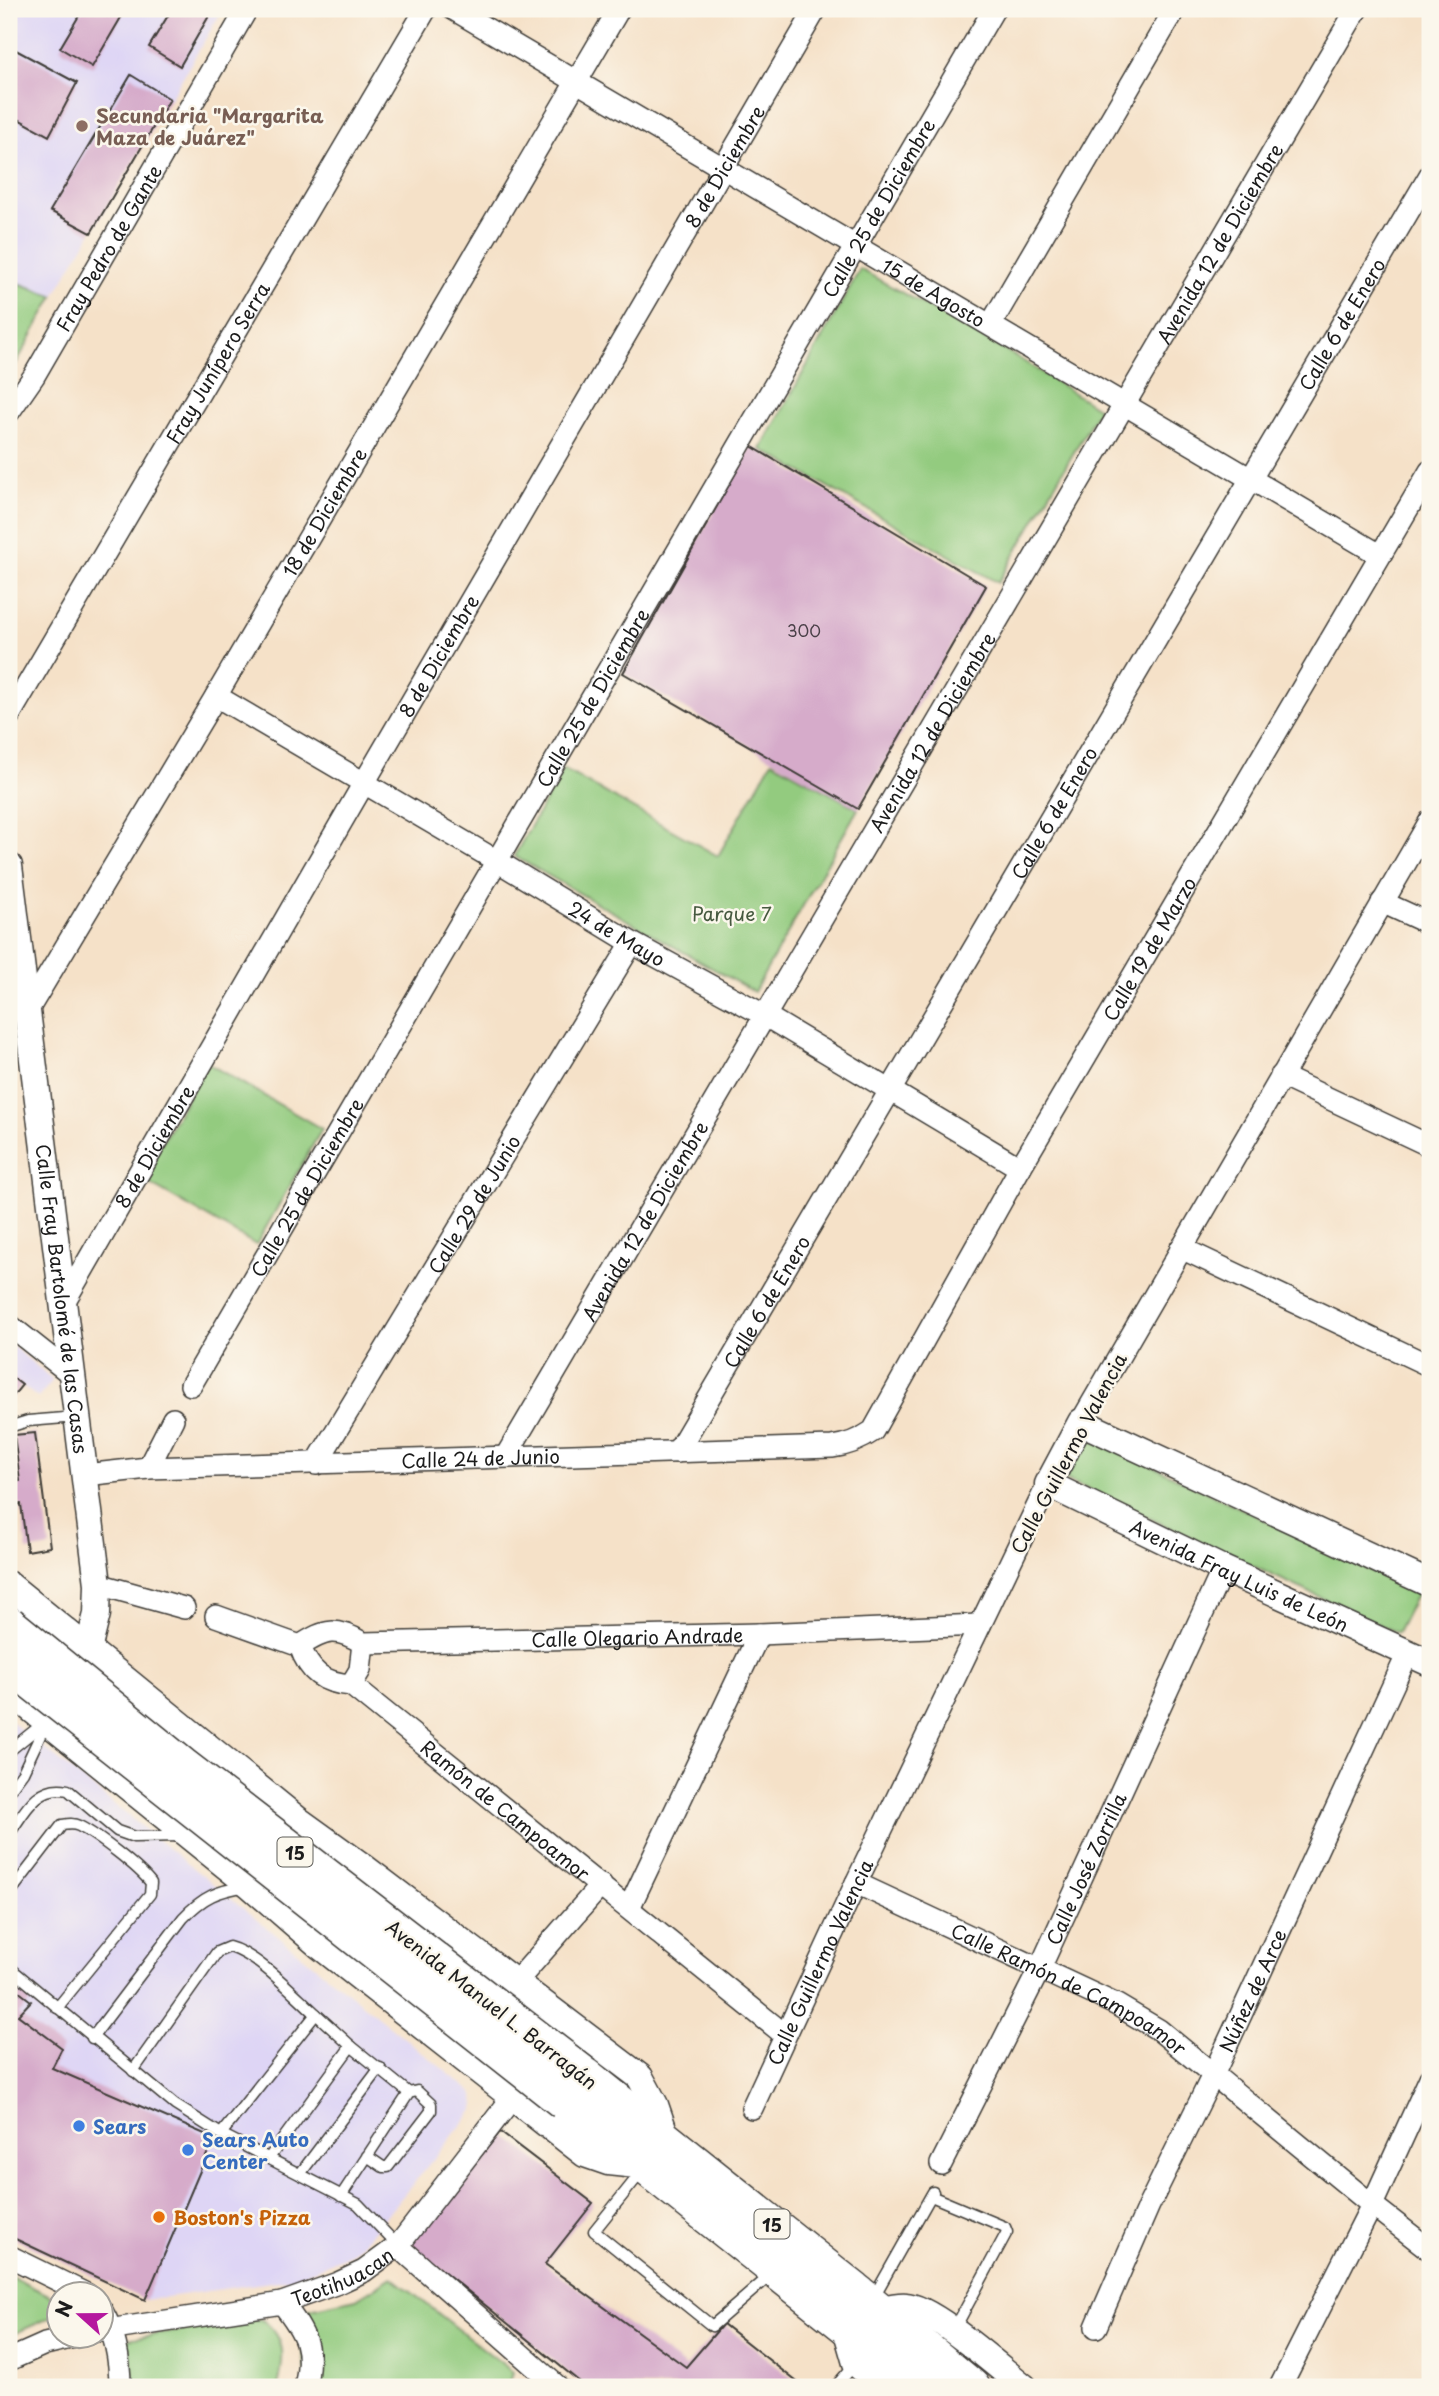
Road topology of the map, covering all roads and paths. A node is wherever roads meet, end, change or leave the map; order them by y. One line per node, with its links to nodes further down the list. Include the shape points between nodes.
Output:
1 (247, 9): 15 (street, Fray Pedro de Gante)
2 (426, 9): 20 (street, Fray Junípero Serra)
3 (453, 9): 9 (street, 15 de Agosto)
4 (619, 9): 9 (street, 18 de Diciembre)
5 (816, 9): 10 (street, 8 de Diciembre)
6 (994, 9): 12 (street, Calle 25 de Diciembre)
7 (1175, 9): 13 (street)
8 (1357, 9): 14 (street, Avenida 12 de Diciembre)
9 (577, 81): 10 (street, 15 de Agosto); 19 (street, 18 de Diciembre)
10 (724, 169): 12 (street, 15 de Agosto); 21 (street, 8 de Diciembre)
11 (1430, 174): 17 (street, Calle 6 de Enero)
12 (855, 244): 13 (street, 15 de Agosto); 23 (street, Calle 25 de Diciembre)
13 (991, 324): 14 (street, 15 de Agosto)
14 (1126, 404): 17 (street, 15 de Agosto); 29 (street, Avenida 12 de Diciembre)
15 (9, 412)
16 (1430, 471): 18 (street, Calle 19 de Marzo)
17 (1250, 478): 18 (street, 15 de Agosto); 32 (street, Calle 6 de Enero)
18 (1380, 555): 34 (street, Calle 19 de Marzo)
19 (216, 696): 21 (street, 24 de Mayo); 30 (street, 18 de Diciembre)
20 (9, 716)
21 (364, 783): 23 (street, 24 de Mayo); 36 (street, 8 de Diciembre)
22 (1430, 821): 25 (street, Calle Guillermo Valencia)
23 (498, 861): 27 (street, 24 de Mayo); 40 (street, Calle 25 de Diciembre)
24 (9, 866): 28 (street, Calle Fray Bartolomé de las Casas)
25 (1382, 902): 26 (street); 31 (street, Calle Guillermo Valencia)
26 (1430, 925)
27 (632, 943): 29 (street, 24 de Mayo); 48 (street, Calle 29 de Junio)
28 (15, 973): 30 (street, Calle Fray Bartolomé de las Casas)
29 (764, 1015): 32 (street, 24 de Mayo); 47 (street, Avenida 12 de Diciembre)
30 (24, 1019): 36 (street, Calle Fray Bartolomé de las Casas)
31 (1281, 1076): 33 (street); 35 (street, Calle Guillermo Valencia)
32 (891, 1092): 34 (street, 24 de Mayo); 46 (street, Calle 6 de Enero)
33 (1430, 1146)
34 (1020, 1168): 45 (street, Calle 19 de Marzo)
35 (1181, 1248): 38 (street); 43 (street, Calle Guillermo Valencia)
36 (63, 1304): 39 (street, Calle Fray Bartolomé de las Casas)
37 (9, 1325): 39 (street)
38 (1430, 1366)
39 (71, 1374): 41 (street, Calle Fray Bartolomé de las Casas)
40 (191, 1385)
41 (77, 1417): 44 (lane); 50 (street, Calle Fray Bartolomé de las Casas)
42 (173, 1419): 49 (street)
43 (1081, 1422): 51 (street, Calle Guillermo Valencia); 54 (street)
44 (9, 1427)
45 (873, 1430): 46 (street, Calle 24 de Junio, via 848,1445 832,1447)
46 (677, 1452): 47 (street, Calle 24 de Junio)
47 (506, 1456): 48 (street, Calle 24 de Junio)
48 (316, 1464): 49 (street, Calle 24 de Junio)
49 (148, 1468): 50 (street, Calle 24 de Junio)
50 (85, 1475): 53 (street, Calle Fray Bartolomé de las Casas)
51 (1048, 1484): 52 (street, Avenida Fray Luis de León); 59 (street, Calle Guillermo Valencia)
52 (1223, 1569): 64 (street, Avenida Fray Luis de León); 82 (street, Calle José Zorrilla)
53 (98, 1584): 56 (street); 63 (street, Calle Fray Bartolomé de las Casas)
54 (1430, 1584)
55 (9, 1585): 63 (street)
56 (184, 1608)
57 (216, 1616): 62 (street)
58 (9, 1624): 97 (highway, Avenida Manuel L. Barragán / 15, bridge, via 182,1765)
59 (980, 1625): 60 (street, Calle Olegario Andrade); 75 (street, Calle Guillermo Valencia)
60 (759, 1634): 61 (street, Calle Olegario Andrade); 79 (street)
61 (363, 1643): 62 (street, Calle Olegario Andrade, via 345,1632 330,1631); 66 (street, via 360,1670)
62 (300, 1646): 66 (street, Ramón de Campoamor, via 306,1664 320,1676)
63 (89, 1650): 68 (street, Calle Fray Bartolomé de las Casas); 71 (street)
64 (1419, 1658): 91 (street, Núñez de Arce)
65 (9, 1664): 101 (highway, Avenida Manuel L. Barragán / 15, bridge)
66 (351, 1685): 76 (street, Ramón de Campoamor)
67 (9, 1691): 68 (street)
68 (48, 1721): 69 (lane); 70 (lane); 73 (street)
69 (9, 1751)
70 (9, 1791)
71 (298, 1820): 74 (street); 77 (street, via 306,1842 300,1871 279,1886)
72 (9, 1834): 73 (lane, via 39,1794 60,1788 126,1835)
73 (187, 1836): 77 (street)
74 (366, 1869): 80 (street, via 337,1880 327,1890 316,1913); 83 (street)
75 (856, 1883): 82 (street, Calle Ramón de Campoamor); 86 (street, Calle Guillermo Valencia)
76 (601, 1885): 79 (street, Ramón de Campoamor); 83 (street)
77 (251, 1886): 80 (street); 87 (lane, via 216,1892 199,1901)
78 (9, 1894): 84 (lane, via 66,1824 78,1825 151,1883 150,1894)
79 (629, 1908): 86 (street, Ramón de Campoamor)
80 (319, 1945): 94 (street)
81 (9, 1967): 84 (lane)
82 (1040, 1968): 91 (street, Calle Ramón de Campoamor, via 1159,2030); 100 (street, Calle José Zorrilla)
83 (516, 1982): 97 (street, via 640,2077)
84 (57, 2008): 87 (lane)
85 (316, 2014): 88 (lane); 90 (lane, via 242,1952 222,1948); 96 (lane)
86 (785, 2035): 95 (street, Calle Guillermo Valencia)
87 (92, 2038): 90 (lane)
88 (351, 2046): 89 (lane); 99 (lane)
89 (380, 2068): 93 (lane); 102 (lane)
90 (132, 2070): 96 (lane)
91 (1214, 2073): 104 (street, Calle Ramón de Campoamor); 113 (street, Núñez de Arce)
92 (1430, 2078): 104 (street)
93 (409, 2093): 98 (lane); 98 (lane, via 416,2091 431,2104 431,2111 388,2167)
94 (512, 2098): 101 (street, via 585,2154); 105 (street, Teotihuacan)
95 (751, 2108)
96 (220, 2134): 99 (lane)
97 (666, 2137): 111 (highway, Avenida Manuel L. Barragán / 15)
98 (367, 2156): 103 (lane)
99 (269, 2158): 102 (lane)
100 (941, 2164)
101 (646, 2166): 108 (highway, Avenida Manuel L. Barragán / 15); 108 (lane, via 594,2231 712,2326)
102 (300, 2174): 103 (lane)
103 (341, 2196): 105 (lane, via 364,2208)
104 (1372, 2205): 106 (street, Calle Ramón de Campoamor); 127 (street)
105 (398, 2246): 110 (street, Teotihuacan, via 364,2271); 119 (street)
106 (1430, 2250)
107 (9, 2256): 109 (street)
108 (777, 2270): 111 (highway, Avenida Manuel L. Barragán / 15)
109 (58, 2280)
110 (282, 2303): 112 (street, Teotihuacan); 122 (street, via 308,2342 310,2366)
111 (865, 2312): 114 (street, via 908,2305); 114 (lane, via 932,2193 1005,2227 1007,2232); 118 (street); 120 (highway, Avenida Manuel L. Barragán / 15); 125 (highway, Avenida Manuel L. Barragán / 15)
112 (116, 2323)
113 (1096, 2327)
114 (953, 2332): 126 (street)
115 (46, 2344): 117 (street)
116 (116, 2350): 121 (street)
117 (9, 2360)
118 (856, 2363): 123 (lane); 124 (street)
119 (546, 2383)
120 (968, 2384)
121 (120, 2387)
122 (305, 2387)
123 (835, 2387)
124 (882, 2387)
125 (922, 2387)
126 (1024, 2387)
127 (1280, 2387)

